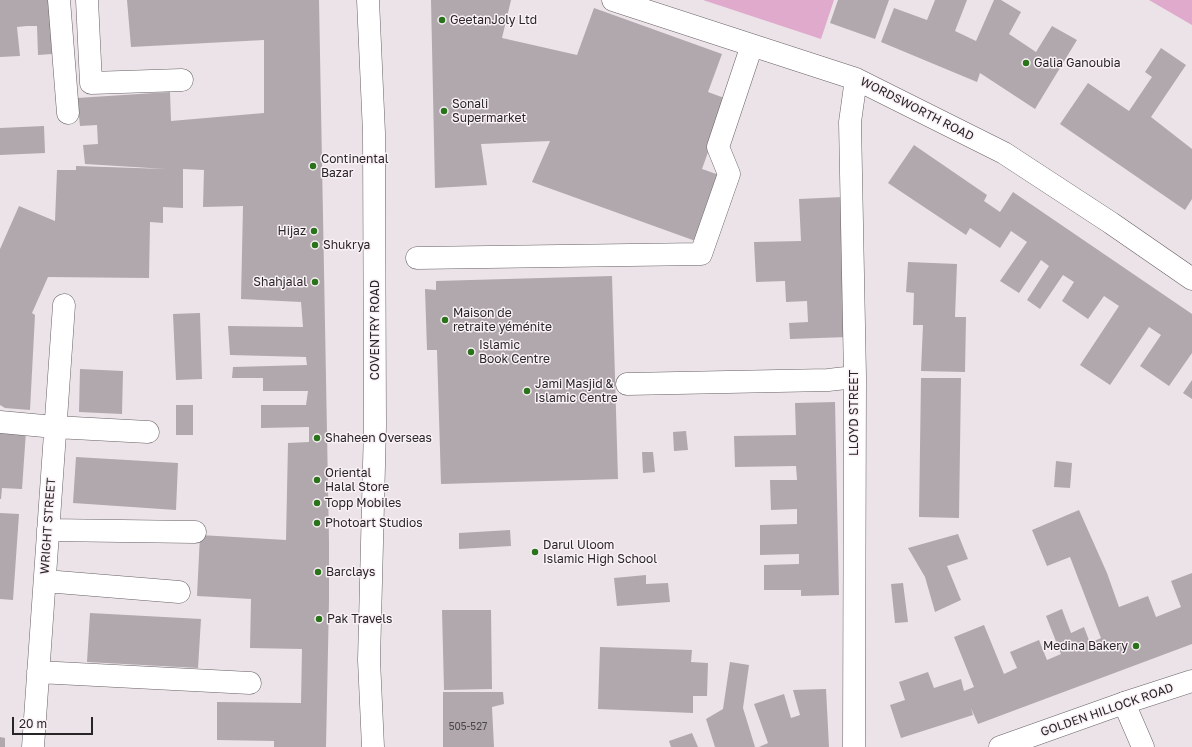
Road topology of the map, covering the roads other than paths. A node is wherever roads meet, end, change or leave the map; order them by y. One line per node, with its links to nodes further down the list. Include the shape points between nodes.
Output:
1 (59, 0): 8 (street)
2 (87, 0): 7 (street, via 91,83)
3 (368, 0): 21 (street, COVENTRY ROAD, via 374,133 375,403)
4 (613, 0): 5 (street, WORDSWORTH ROAD)
5 (752, 45): 6 (street, WORDSWORTH ROAD); 9 (street, via 718,147 730,174 700,254)
6 (856, 79): 10 (street, WORDSWORTH ROAD, via 1004,153); 12 (street, LLOYD STREET, via 850,122)
7 (182, 80)
8 (68, 113)
9 (417, 258)
10 (1192, 279)
11 (64, 305): 15 (street, WRIGHT STREET)
12 (855, 377): 13 (street, via 828,380); 29 (street, LLOYD STREET)
13 (627, 384)
14 (0, 422): 15 (street)
15 (55, 427): 16 (street); 17 (street, WRIGHT STREET)
16 (148, 432)
17 (48, 530): 18 (street); 19 (street, WRIGHT STREET)
18 (195, 532)
19 (45, 581): 20 (street); 22 (street, WRIGHT STREET)
20 (179, 592)
21 (370, 660): 27 (street, COVENTRY ROAD); 28 (street, COVENTRY ROAD)
22 (38, 672): 24 (street); 26 (street, WRIGHT STREET)
23 (1192, 681): 25 (street, GOLDEN HILLOCK ROAD)
24 (250, 683)
25 (1124, 703): 30 (street, GOLDEN HILLOCK ROAD); 31 (street)
26 (33, 747)
27 (358, 747)
28 (373, 747)
29 (854, 747)
30 (1000, 747)
31 (1143, 747)

